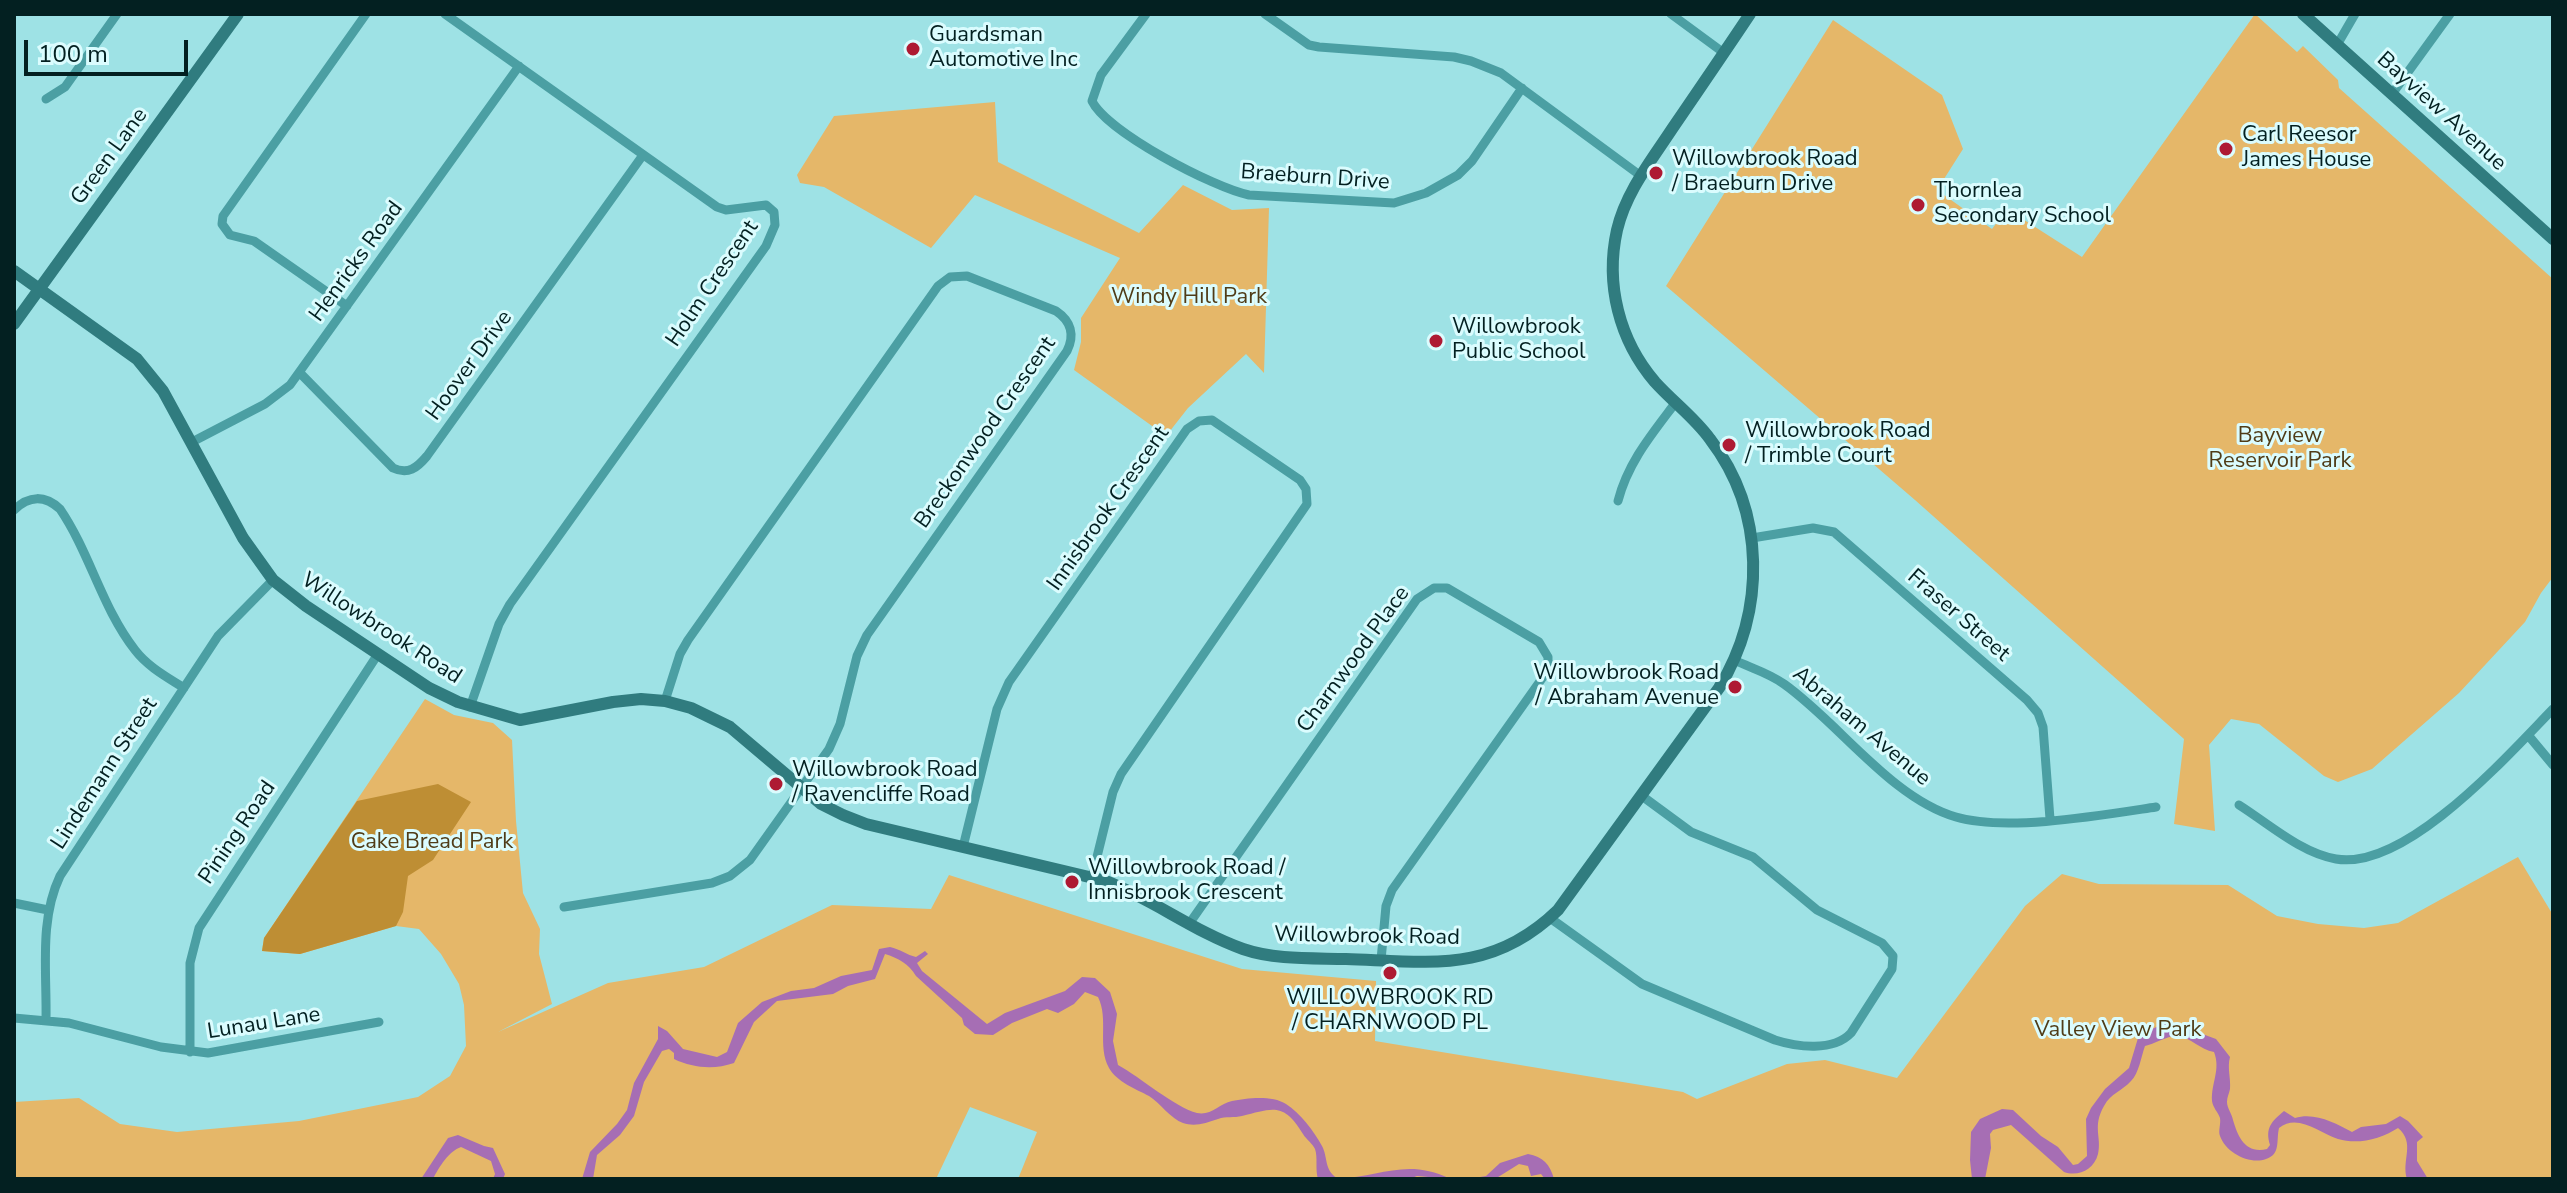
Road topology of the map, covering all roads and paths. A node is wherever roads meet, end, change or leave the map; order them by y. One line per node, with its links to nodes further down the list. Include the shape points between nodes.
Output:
1 (117, 14): 17 (street, via 65,87)
2 (238, 14): 22 (street, Green Lane)
3 (366, 14): 23 (street, via 222,224 230,235 254,241)
4 (445, 14): 14 (street, Holm Crescent)
5 (1146, 14): 15 (street, Braeburn Drive, via 1101,75 1092,101 1095,108 1157,152 1249,195 1394,203 1426,193 1472,161)
6 (1265, 14): 15 (street, via 1309,45 1454,57 1501,73)
7 (1671, 14): 13 (street)
8 (1750, 14): 13 (street, Willowbrook Road)
9 (2303, 14): 12 (street, Bayview Avenue)
10 (2355, 14): 12 (street)
11 (2450, 14): 16 (street)
12 (2337, 45): 16 (street, Bayview Avenue)
13 (1724, 53): 19 (street, Willowbrook Road)
14 (519, 66): 18 (street, Holm Crescent); 23 (street, Henricks Road)
15 (1522, 88): 19 (street)
16 (2392, 94): 20 (street, Bayview Avenue)
17 (46, 99)
18 (643, 155): 25 (street, Hoover Drive, via 417,467 393,468); 36 (street, Holm Crescent, via 717,207 766,205 774,212 775,225 766,246 510,604)
19 (1641, 176): 26 (street, Willowbrook Road, via 1617,231 1615,297 1633,350)
20 (2553, 239)
21 (14, 271): 22 (street, Willowbrook Road)
22 (39, 289): 24 (street, Green Lane); 27 (street, Willowbrook Road, via 137,359)
23 (347, 306): 25 (street, Henricks Road)
24 (14, 324)
25 (300, 373): 27 (street, Henricks Road, via 265,404)
26 (1676, 402): 28 (street, via 1640,449); 30 (street, Willowbrook Road, via 1726,462)
27 (192, 442): 31 (street, Willowbrook Road, via 252,553)
28 (1618, 501)
29 (14, 510): 34 (street, via 35,498 60,509 135,650)
30 (1752, 538): 33 (street, Willowbrook Road, via 1752,597); 44 (street, Fraser Street, via 1813,528 1834,532 2027,700 2043,727)
31 (273, 580): 32 (street, Willowbrook Road); 34 (street, Lindemann Street, via 225,627)
32 (378, 654): 36 (street, Willowbrook Road); 56 (street, Pining Road, via 199,928 190,963)
33 (1734, 660): 41 (street, Willowbrook Road); 44 (street, Abraham Avenue, via 1785,684 1902,787 1939,811 1980,822)
34 (184, 688): 49 (street, Lindemann Street, via 63,870)
35 (665, 701): 36 (street, Willowbrook Road, via 613,702 520,720); 40 (street, Willowbrook Road, via 730,727); 40 (street, Breckonwood Crescent, via 688,640 938,286 950,277 967,276 1056,311 1071,329 1067,351 867,635 833,742)
36 (470, 707)
37 (2553, 709): 38 (street)
38 (2528, 735): 39 (street); 42 (street, via 2458,804 2371,856 2347,860 2316,853)
39 (2553, 765)
40 (801, 789): 45 (street, Willowbrook Road, via 854,820); 48 (street, via 750,860 724,879)
41 (1642, 796): 50 (street, Willowbrook Road); 50 (street, via 1691,832 1753,857 1812,908 1889,949 1892,969 1851,1033 1830,1045 1775,1040 1642,984)
42 (2239, 805)
43 (2156, 807): 44 (street, Abraham Avenue)
44 (2050, 819)
45 (963, 847): 46 (street, Willowbrook Road); 46 (street, Innisbrook Crescent, via 1004,691 1187,429 1212,420 1300,480 1307,504 1121,774)
46 (1092, 877): 51 (street, Willowbrook Road)
47 (14, 903): 49 (street)
48 (564, 907)
49 (48, 910): 54 (street, Lindemann Street)
50 (1550, 918): 52 (street, Willowbrook Road, via 1518,941 1479,957 1453,962)
51 (1189, 924): 52 (street, Willowbrook Road, via 1264,955); 52 (street, Charnwood Place, via 1417,599 1434,588 1447,588 1539,642 1548,670 1392,890)
52 (1381, 960)
53 (14, 1018): 54 (street, Lunau Lane)
54 (46, 1020): 56 (street, Lunau Lane)
55 (379, 1022): 56 (street, Lunau Lane, via 226,1051)
56 (190, 1052)

